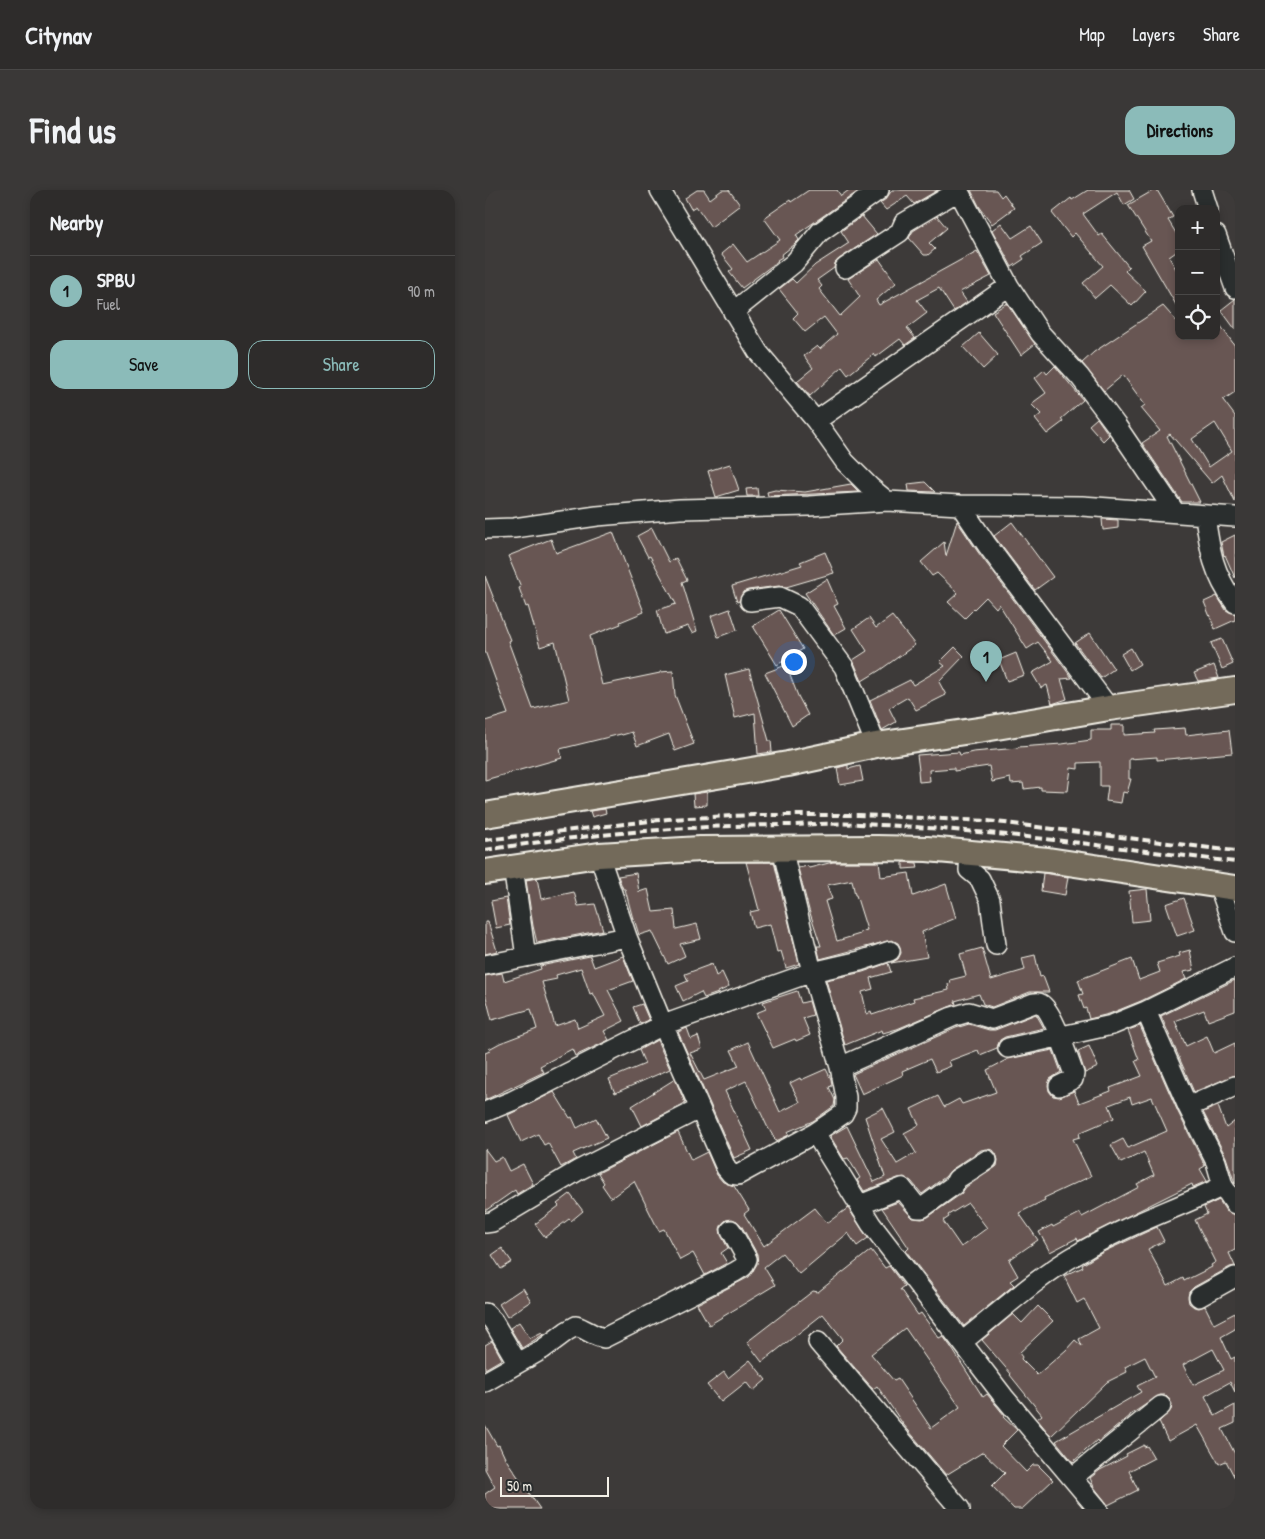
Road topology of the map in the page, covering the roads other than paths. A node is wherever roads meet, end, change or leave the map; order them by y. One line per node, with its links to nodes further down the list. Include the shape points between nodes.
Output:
1 (660, 190): 10 (street)
2 (879, 190): 10 (street, via 820,232 794,263)
3 (958, 190): 7 (street, via 904,223 900,232); 8 (street)
4 (1202, 190): 5 (street)
5 (1207, 205)
6 (1220, 246): 9 (street)
7 (845, 268)
8 (1009, 286): 11 (street); 14 (street, via 1040,333 1080,377 1116,425)
9 (1235, 288)
10 (733, 312): 11 (street, via 758,352)
11 (816, 421): 12 (street, via 845,462)
12 (887, 501): 13 (street); 17 (street, via 680,509)
13 (960, 506): 14 (street, via 1083,506); 21 (street)
14 (1175, 512): 15 (street)
15 (1205, 516): 16 (street); 19 (street, via 1212,562)
16 (1235, 517)
17 (485, 529)
18 (750, 601): 22 (street, via 780,597 799,606 844,667)
19 (1235, 603)
20 (1235, 690): 21 (main road)
21 (1109, 708): 22 (main road)
22 (877, 745): 23 (main road, via 788,764)
23 (485, 815)
24 (782, 848): 25 (main road); 26 (main road); 37 (street)
25 (970, 852): 29 (main road, via 1048,860); 32 (street, via 969,870 981,879 990,900)
26 (599, 855): 27 (main road); 31 (street)
27 (513, 867): 28 (main road); 34 (street)
28 (485, 872)
29 (1227, 887): 30 (street)
30 (1235, 932)
31 (627, 937): 34 (street); 39 (street)
32 (996, 945)
33 (890, 951): 37 (street)
34 (526, 956): 35 (street)
35 (485, 965)
36 (1235, 968): 38 (street)
37 (812, 972): 39 (street); 42 (street)
38 (1146, 1011): 40 (street, via 1111,1025); 45 (street)
39 (663, 1025): 46 (street); 47 (street)
40 (1059, 1036): 41 (street); 42 (street, via 1044,1006 1038,1003 992,1019 969,1012); 43 (street, via 1075,1076)
41 (1008, 1048)
42 (839, 1067): 48 (street, via 846,1108 843,1114)
43 (1059, 1086)
44 (1235, 1086): 45 (street)
45 (1188, 1107): 50 (street)
46 (699, 1109): 48 (street, via 731,1174 738,1175); 52 (street, via 579,1170 492,1222)
47 (485, 1112)
48 (815, 1133): 51 (street)
49 (987, 1160): 51 (street, via 957,1179 954,1185 922,1208 917,1208 902,1188)
50 (1230, 1192): 58 (street, via 1186,1204 1122,1230 1080,1252 1038,1280)
51 (859, 1205): 58 (street)
52 (485, 1223)
53 (731, 1230): 59 (street, via 747,1259 735,1272 604,1338 576,1326)
54 (1235, 1277): 55 (street)
55 (1199, 1296)
56 (485, 1313): 59 (street)
57 (818, 1342): 63 (street)
58 (962, 1342): 62 (street)
59 (517, 1362): 60 (street)
60 (485, 1382)
61 (1161, 1406): 62 (street)
62 (1072, 1478): 64 (street)
63 (960, 1509)
64 (1098, 1509)

